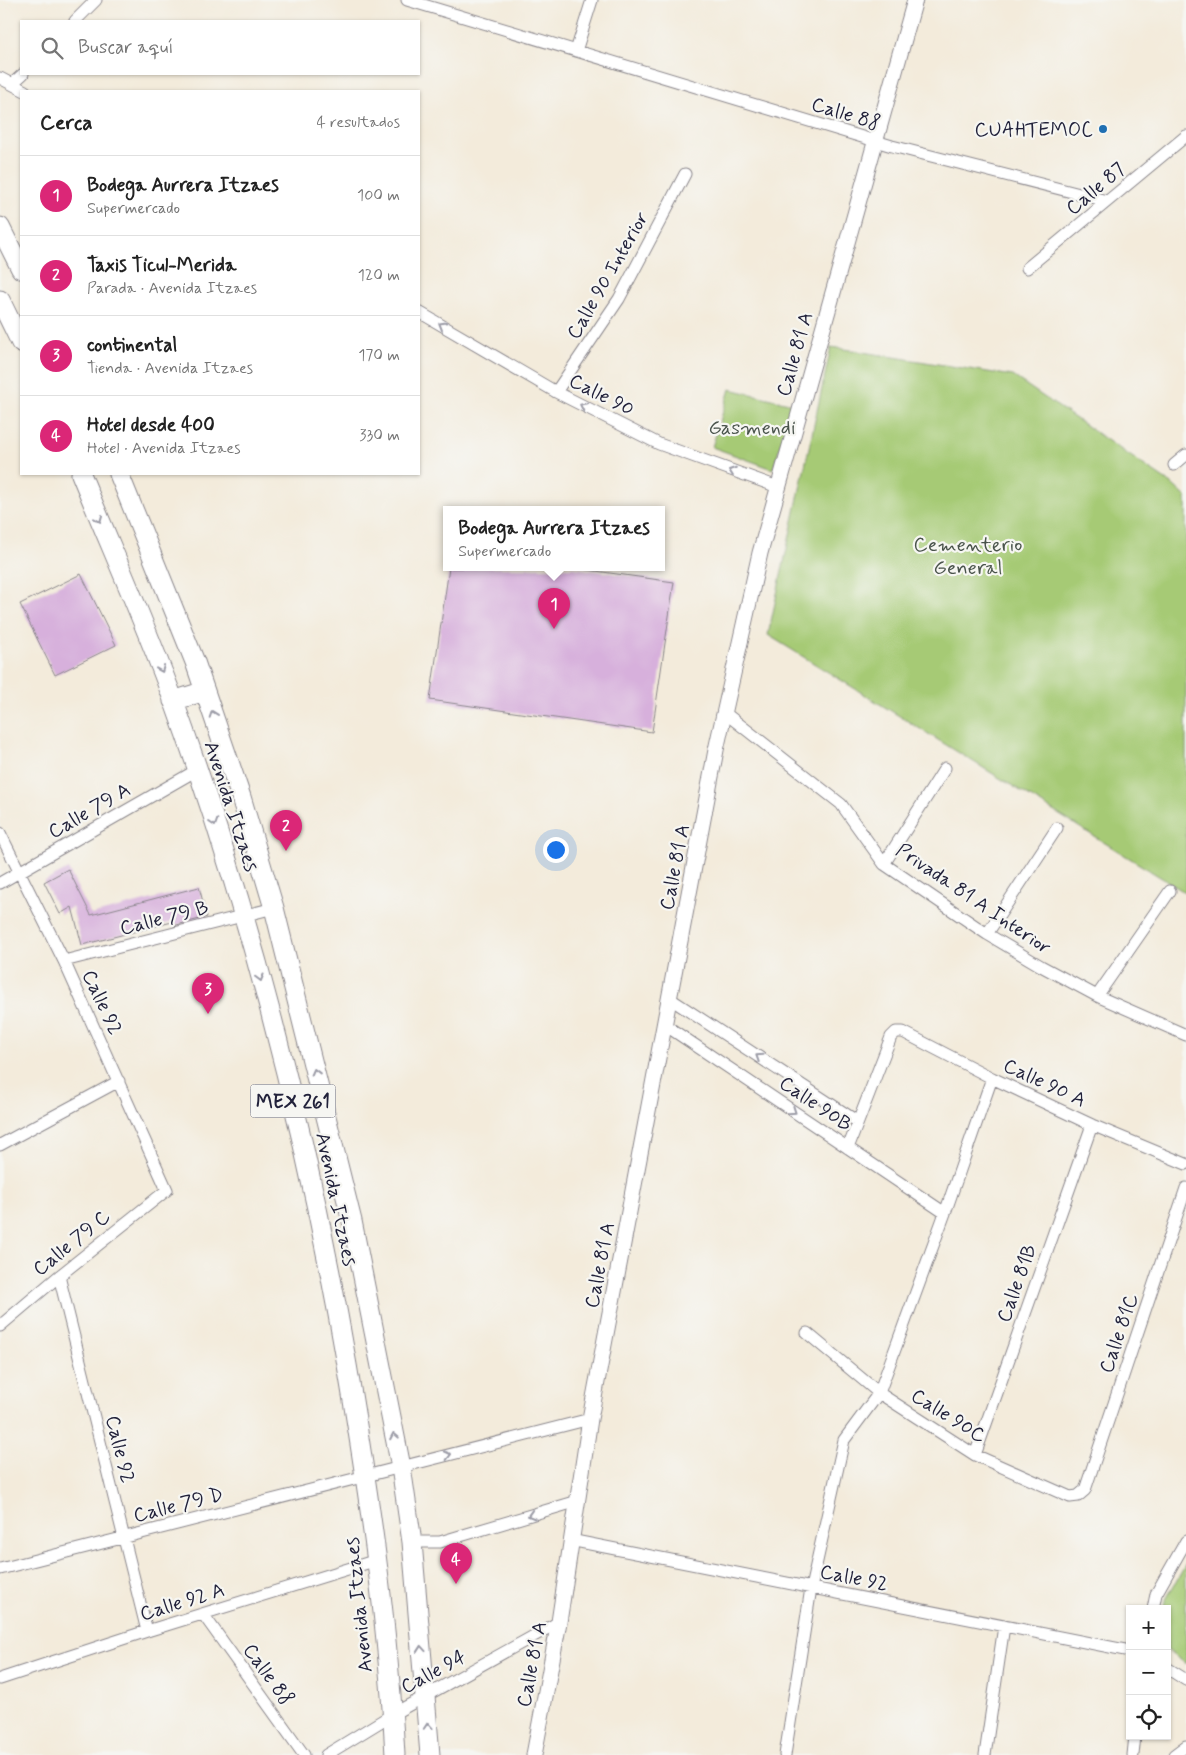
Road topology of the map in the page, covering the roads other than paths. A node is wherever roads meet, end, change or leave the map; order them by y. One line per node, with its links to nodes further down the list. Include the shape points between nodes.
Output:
1 (96, 0): 5 (street)
2 (407, 0): 6 (street, Calle 88)
3 (592, 0): 6 (street)
4 (915, 0): 12 (street, Calle 81 A)
5 (76, 20)
6 (576, 51): 12 (street, Calle 88)
7 (22, 75): 9 (street)
8 (0, 78): 9 (street)
9 (12, 84): 10 (street)
10 (23, 90)
11 (1185, 140): 14 (street, Calle 87)
12 (874, 141): 14 (street, Calle 88); 26 (street, Calle 81 A)
13 (685, 174): 21 (street, Calle 90 Interior, via 619,300)
14 (1108, 201): 17 (street, Calle 87)
15 (0, 226): 16 (main road)
16 (20, 267)
17 (1027, 268)
18 (0, 300): 20 (main road)
19 (420, 313): 21 (street, Calle 90, one-way to 19)
20 (20, 340)
21 (556, 392): 26 (street, Calle 90, one-way to 21, via 659,444)
22 (1186, 455): 23 (street)
23 (1174, 465)
24 (81, 475): 28 (main road, Avenida Itzaes / MEX 261, one-way to 28)
25 (119, 475): 27 (main road, Avenida Itzaes / MEX 261)
26 (778, 487): 29 (street, Calle 81 A)
27 (205, 691): 28 (main road); 38 (main road, Avenida Itzaes / MEX 261, one-way to 27)
28 (173, 701): 31 (main road, Avenida Itzaes / MEX 261)
29 (725, 713): 34 (street, Privada 81 A Interior, via 841,804); 43 (street, Calle 81 A)
30 (945, 768): 34 (street)
31 (197, 770): 35 (street, Calle 79 A); 39 (main road, Avenida Itzaes / MEX 261, one-way to 39)
32 (1057, 828): 40 (street)
33 (0, 833): 35 (street, Calle 92)
34 (884, 864): 40 (street, Privada 81 A Interior)
35 (20, 872): 36 (street, Calle 79 A); 41 (street, Calle 92)
36 (0, 883)
37 (1170, 891): 42 (street)
38 (274, 908): 39 (street, Calle 79 B); 56 (main road, Avenida Itzaes / MEX 261, one-way to 38)
39 (244, 916): 41 (street, Calle 79 B); 57 (main road, Avenida Itzaes / MEX 261, one-way to 57, via 294,1105)
40 (987, 934): 42 (street, Privada 81 A Interior)
41 (64, 961): 47 (street, Calle 92)
42 (1097, 996): 45 (street, Privada 81 A Interior)
43 (669, 998): 44 (street, Calle 81 A); 48 (street, one-way to 43)
44 (665, 1025): 51 (street, Calle 90B, one-way to 51); 62 (street, Calle 81 A)
45 (1186, 1035)
46 (992, 1078): 48 (street, Calle 90 A, via 903,1032 896,1032 891,1037); 49 (street, Calle 90 A); 55 (street)
47 (118, 1081): 50 (street); 54 (street, Calle 92)
48 (858, 1122): 51 (street)
49 (1092, 1125): 52 (street, Calle 90 A); 63 (street, Calle 81B)
50 (0, 1145)
51 (848, 1148): 55 (street, Calle 90B)
52 (1186, 1164)
53 (1186, 1188): 66 (street, Calle 81C)
54 (167, 1190): 58 (street, Calle 79 C)
55 (945, 1212): 61 (street)
56 (352, 1221): 57 (main road); 64 (main road, Avenida Itzaes / MEX 261, one-way to 56)
57 (321, 1228): 65 (main road, Avenida Itzaes / MEX 261)
58 (59, 1276): 59 (street, Calle 79 C); 68 (street, Calle 92)
59 (0, 1326)
60 (807, 1333): 61 (street, Calle 90C)
61 (879, 1393): 63 (street, Calle 90C); 74 (street, via 844,1440)
62 (590, 1419): 64 (street, one-way to 62); 67 (street, Calle 81 A)
63 (975, 1454): 66 (street, Calle 90C, via 1070,1497)
64 (401, 1467): 65 (street); 71 (main road, Avenida Itzaes / MEX 261)
65 (366, 1475): 68 (street, Calle 79 D); 72 (main road, Avenida Itzaes / MEX 261)
66 (1085, 1490)
67 (578, 1501): 69 (street, Calle 81 A); 71 (street, one-way to 71, via 440,1542)
68 (123, 1538): 73 (street, Calle 79 D); 79 (street, Calle 92)
69 (570, 1540): 74 (street, Calle 92); 77 (street, Calle 81 A)
70 (1186, 1541): 75 (street, via 1156,1594)
71 (412, 1542): 84 (main road, Avenida Itzaes / MEX 261, one-way to 71)
72 (377, 1560): 76 (street, Calle 92 A); 85 (main road, Avenida Itzaes / MEX 261)
73 (0, 1569)
74 (811, 1588): 78 (street, Calle 92); 93 (street)
75 (1154, 1605)
76 (203, 1614): 79 (street, Calle 92 A); 88 (street, Calle 88)
77 (560, 1622): 84 (street, Calle 94); 92 (street, Calle 81 A)
78 (1004, 1626): 80 (street, Calle 92); 94 (street)
79 (147, 1631): 82 (street, Calle 92 A)
80 (1126, 1650)
81 (1171, 1671): 83 (street)
82 (0, 1679)
83 (1186, 1680)
84 (426, 1697): 85 (street, Calle 94); 91 (main road, Avenida Itzaes / MEX 261, one-way to 84)
85 (393, 1714): 89 (street, Calle 94); 90 (main road, Avenida Itzaes / MEX 261)
86 (1135, 1740): 95 (street)
87 (1186, 1746): 96 (street)
88 (304, 1755)
89 (326, 1755)
90 (395, 1755)
91 (430, 1755)
92 (534, 1755)
93 (785, 1755)
94 (985, 1755)
95 (1133, 1755)
96 (1174, 1755)

